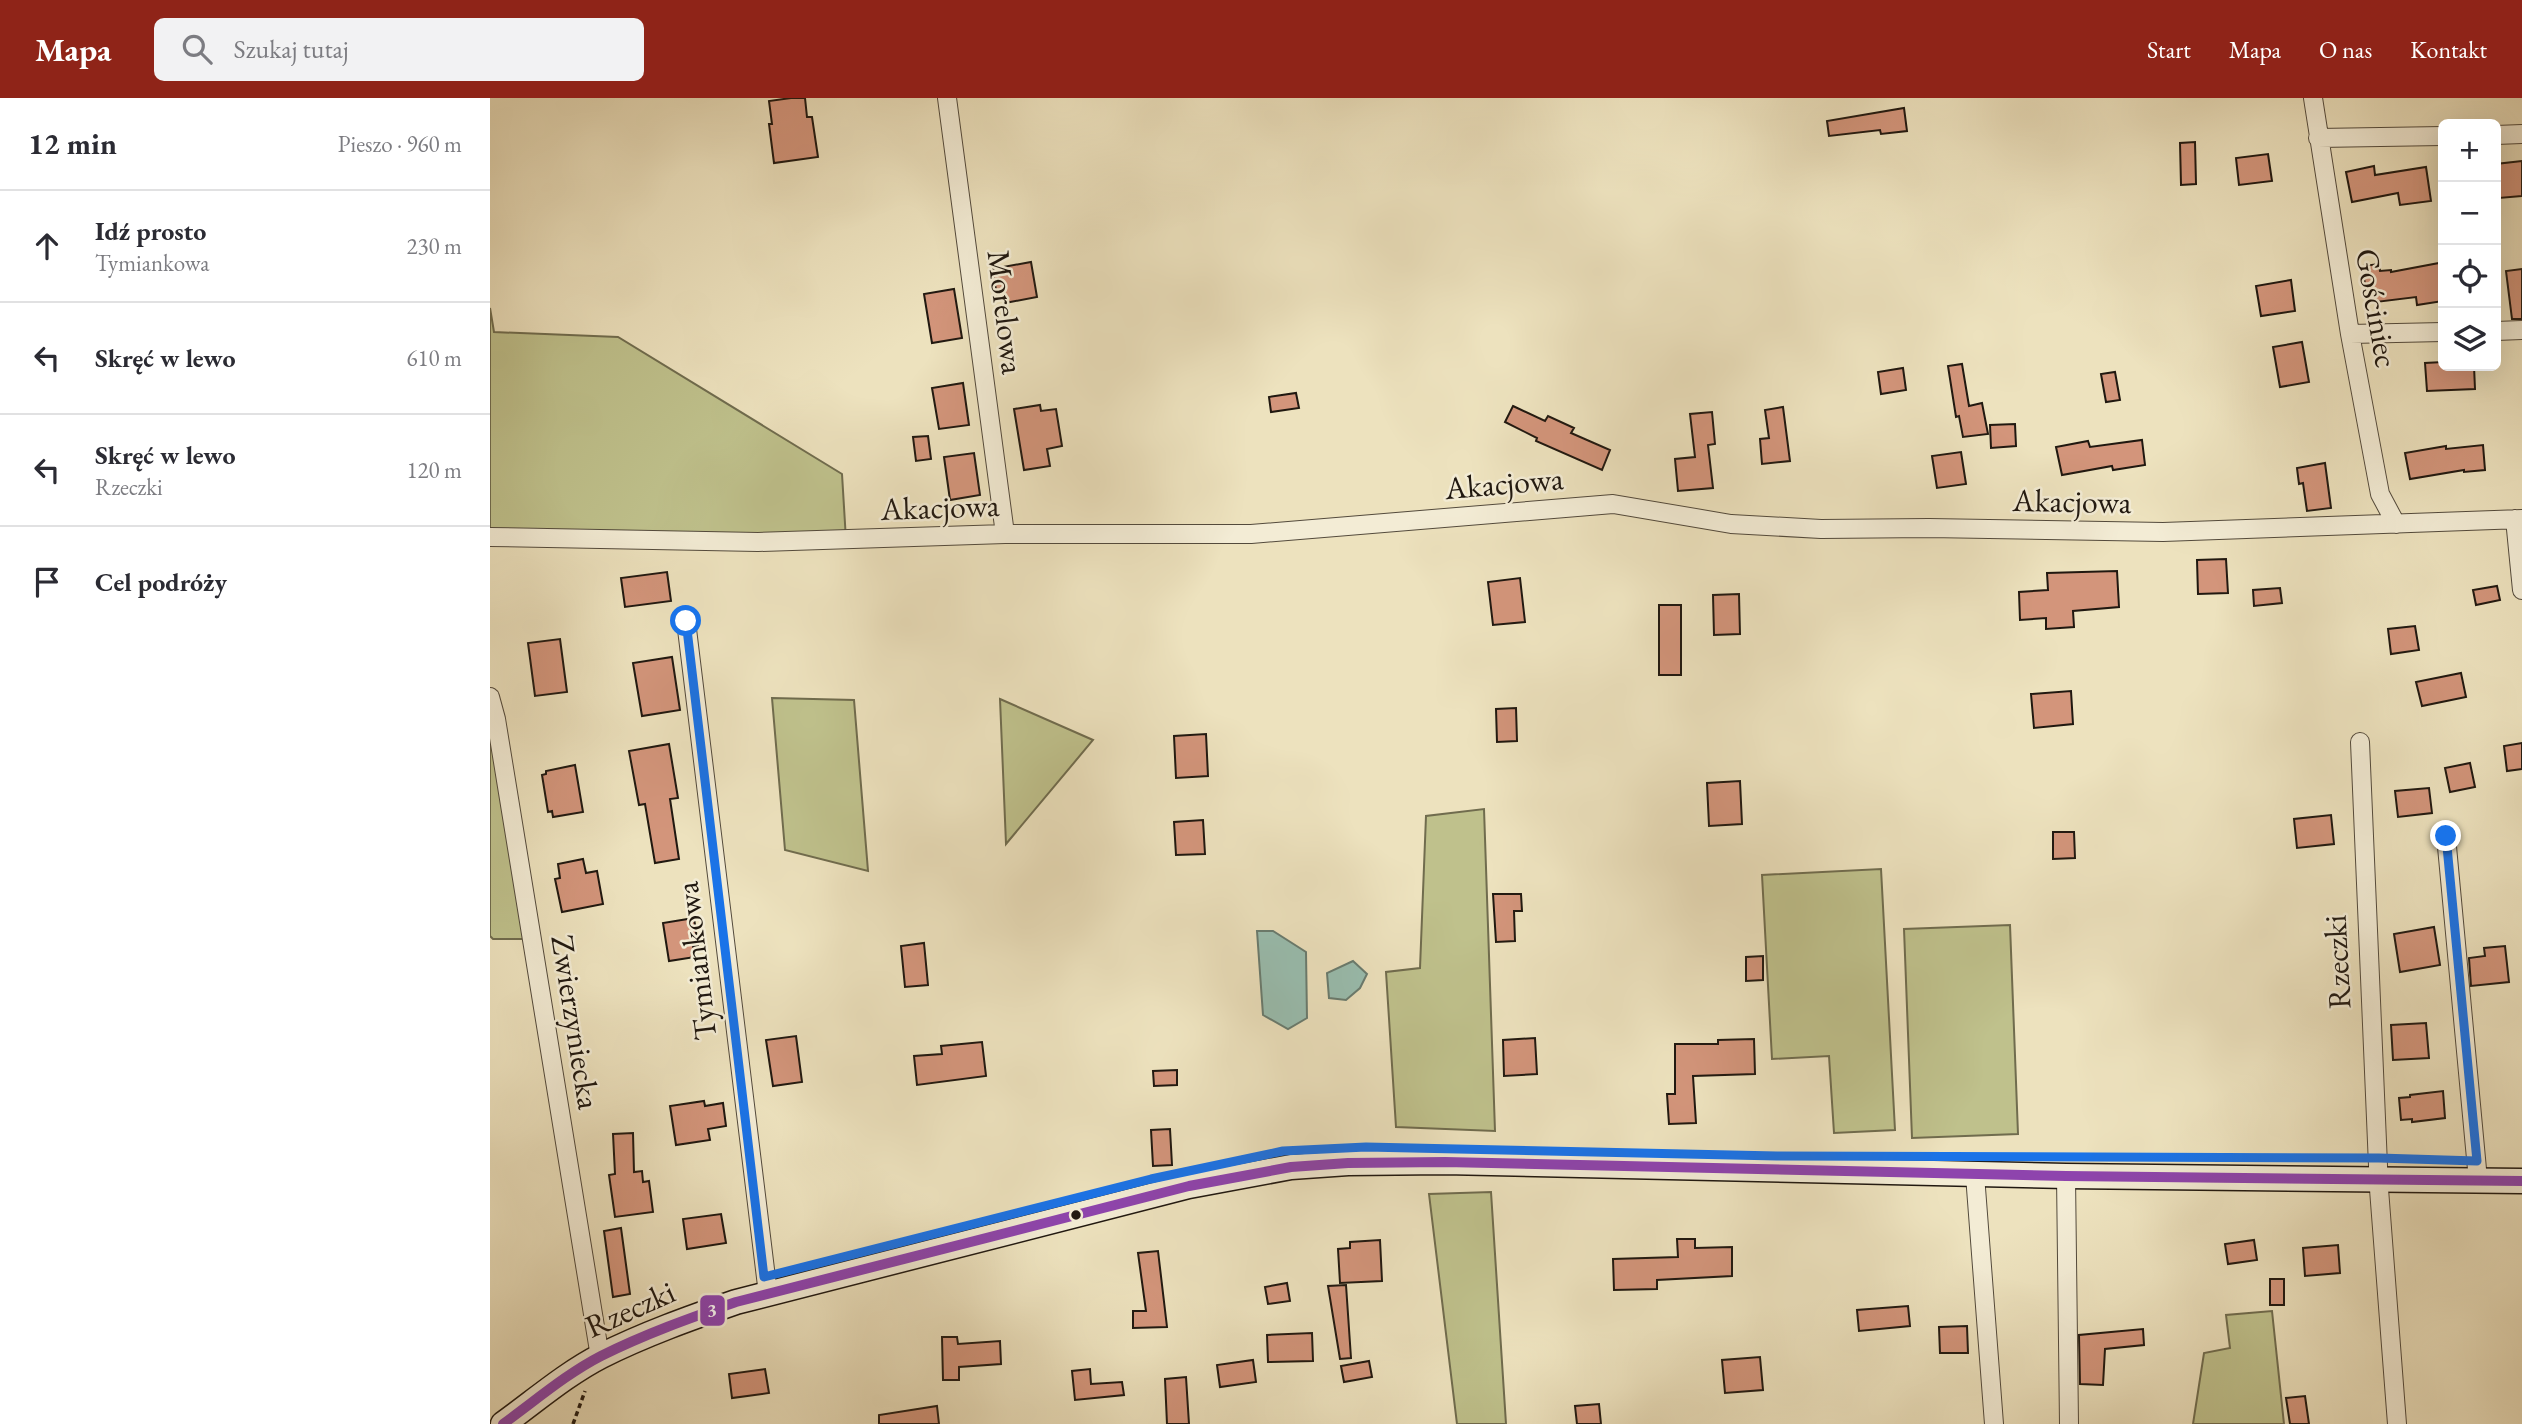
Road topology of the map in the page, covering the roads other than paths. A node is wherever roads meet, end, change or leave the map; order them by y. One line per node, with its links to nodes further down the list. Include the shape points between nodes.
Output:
1 (947, 98): 13 (street, Morelowa)
2 (2313, 98): 6 (street, Gościniec)
3 (2522, 134): 4 (street)
4 (2501, 135)
5 (2438, 136): 6 (street)
6 (2318, 138): 10 (street, Gościniec)
7 (2522, 330): 8 (street)
8 (2501, 331)
9 (2438, 332): 10 (street)
10 (2350, 334): 12 (street, Gościniec, via 2380,494)
11 (2518, 519): 12 (street, Akacjowa); 15 (street)
12 (2396, 524): 13 (street, Akacjowa, via 2163,532 1821,529 1731,524 1613,504 1251,534)
13 (1005, 534): 14 (street, Akacjowa, via 758,542)
14 (490, 537)
15 (2522, 590)
16 (686, 621): 25 (street, Tymiankowa)
17 (490, 697): 26 (street, Zwierzyniecka)
18 (2360, 742): 22 (street, Rzeczki)
19 (2446, 836): 23 (street)
20 (1975, 1175): 21 (main road, Rzeczki); 25 (main road, Rzeczki, via 1445,1162 1291,1167 1189,1186); 28 (street)
21 (2066, 1176): 22 (main road, Rzeczki); 29 (street)
22 (2380, 1179): 23 (main road, Rzeczki); 30 (street, Rzeczki)
23 (2478, 1180): 24 (main road, Rzeczki)
24 (2522, 1181)
25 (768, 1294): 26 (main road, Rzeczki, via 665,1327)
26 (600, 1357): 27 (main road, Rzeczki)
27 (503, 1424)
28 (1994, 1424)
29 (2068, 1424)
30 (2397, 1424)

